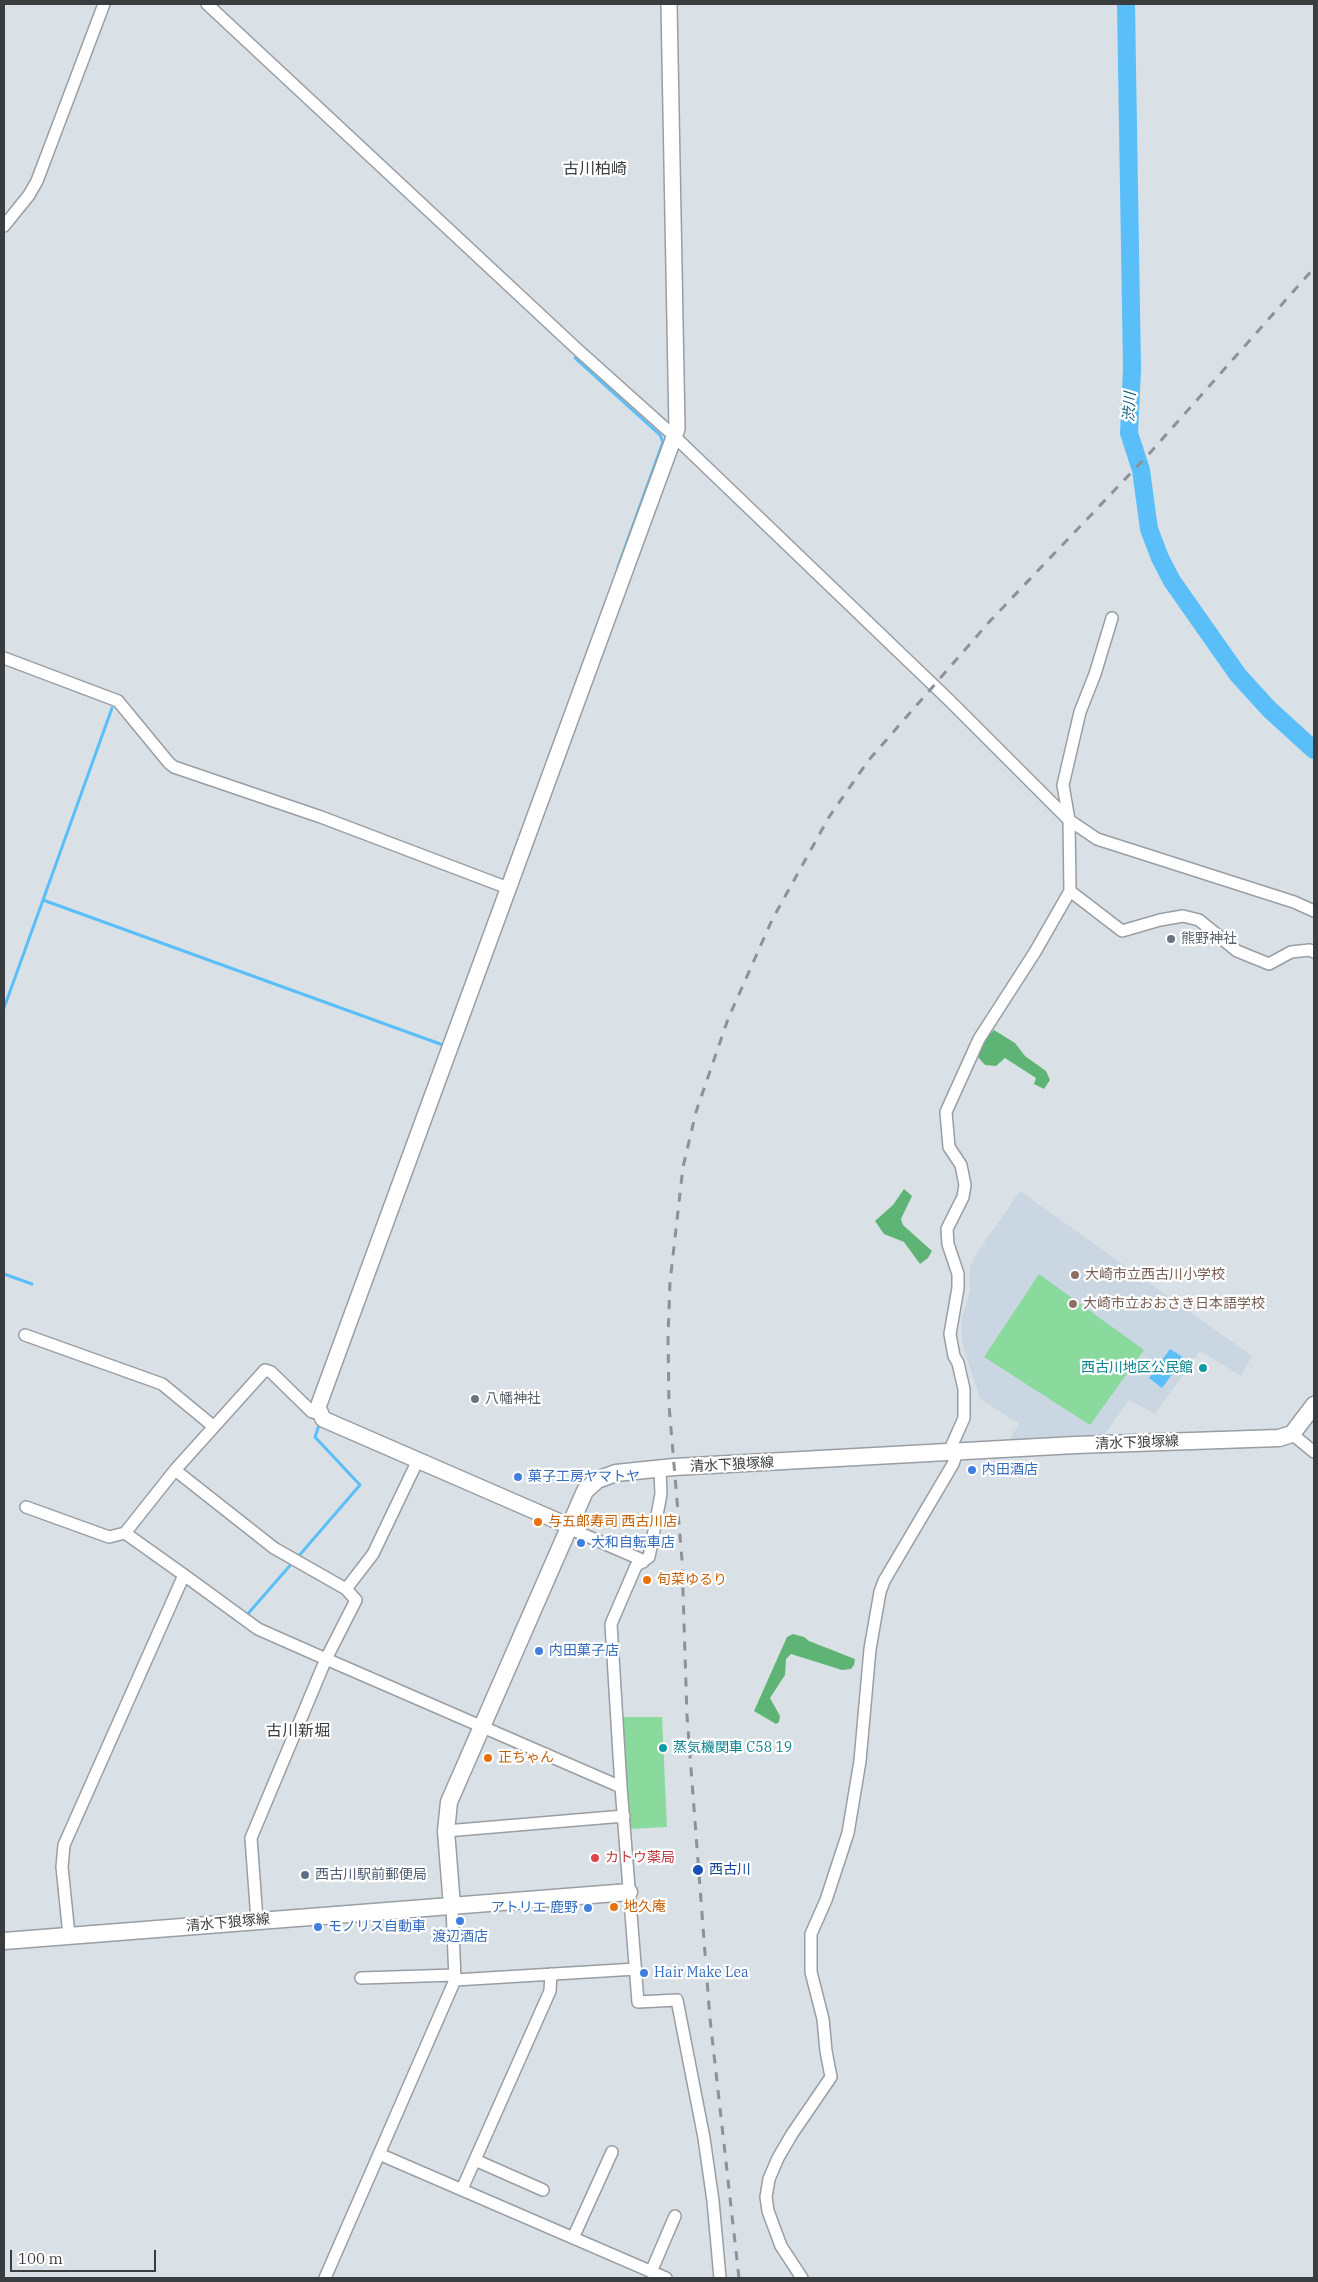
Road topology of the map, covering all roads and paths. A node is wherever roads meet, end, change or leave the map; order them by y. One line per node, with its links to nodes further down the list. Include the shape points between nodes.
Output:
1 (104, 4): 4 (street, via 37,181)
2 (207, 4): 5 (street)
3 (669, 4): 5 (street, via 677,430)
4 (4, 226)
5 (674, 436): 8 (street); 9 (street)
6 (1112, 618): 8 (street, via 1080,712 1063,785)
7 (4, 658): 9 (street, via 118,701 174,767 321,817)
8 (1069, 820): 10 (street); 11 (street, via 1097,839)
9 (508, 888): 15 (street, via 318,1407)
10 (1070, 892): 12 (street, via 1122,931 1183,916 1200,920 1237,951 1269,964 1291,952); 18 (street, via 1036,952 979,1039 946,1112 949,1147 961,1165 965,1185 963,1197 947,1229 948,1244 958,1274 950,1334 965,1407 964,1418 952,1446)
11 (1314, 911)
12 (1314, 952)
13 (25, 1335): 16 (street, via 162,1384)
14 (1314, 1405): 17 (main road)
15 (320, 1414): 16 (street, via 312,1412 265,1370); 20 (street, via 323,1419)
16 (213, 1426): 21 (street)
17 (1292, 1434): 18 (main road, 清水下狼塚線, via 1253,1440); 19 (street)
18 (957, 1452): 22 (main road, 清水下狼塚線); 54 (street, via 880,1592 848,1833 811,1934 810,1972 823,2019 831,2076 778,2158 766,2197 781,2246)
19 (1314, 1452)
20 (418, 1460): 24 (street); 28 (street, via 373,1554)
21 (175, 1470): 25 (street); 28 (street, via 274,1548)
22 (660, 1470): 24 (main road, 清水下狼塚線, via 616,1473 597,1480 585,1491); 26 (street, via 661,1494 649,1557)
23 (26, 1507): 25 (street, via 109,1537)
24 (569, 1526): 26 (street); 30 (main road, 清水下狼塚線)
25 (125, 1533): 27 (street)
26 (642, 1562): 31 (street, via 636,1566 611,1629)
27 (184, 1575): 29 (street, via 258,1629); 37 (street, via 64,1846 62,1867)
28 (346, 1589): 29 (street, via 356,1600)
29 (326, 1659): 30 (street); 36 (street, via 251,1838)
30 (482, 1726): 31 (street); 33 (main road, 清水下狼塚線, via 449,1802)
31 (621, 1787): 32 (street)
32 (624, 1816): 33 (street); 34 (street)
33 (446, 1830): 35 (main road, 清水下狼塚線)
34 (630, 1892): 35 (main road, 清水下狼塚線); 39 (street)
35 (452, 1906): 36 (main road, 清水下狼塚線); 42 (street)
36 (257, 1920): 37 (main road, 清水下狼塚線)
37 (69, 1935): 38 (main road, 清水下狼塚線)
38 (4, 1941)
39 (636, 1969): 40 (street); 53 (street, via 638,2002 677,2000 704,2138)
40 (551, 1974): 42 (street); 45 (street, via 550,1991)
41 (361, 1978): 42 (street)
42 (455, 1978): 44 (street)
43 (612, 2152): 49 (street)
44 (379, 2154): 46 (street); 51 (street)
45 (475, 2160): 46 (street); 47 (street)
46 (462, 2190): 49 (street)
47 (543, 2190)
48 (675, 2216): 50 (street)
49 (573, 2238): 50 (street)
50 (651, 2272): 52 (street)
51 (324, 2278)
52 (666, 2278)
53 (720, 2278)
54 (802, 2278)

